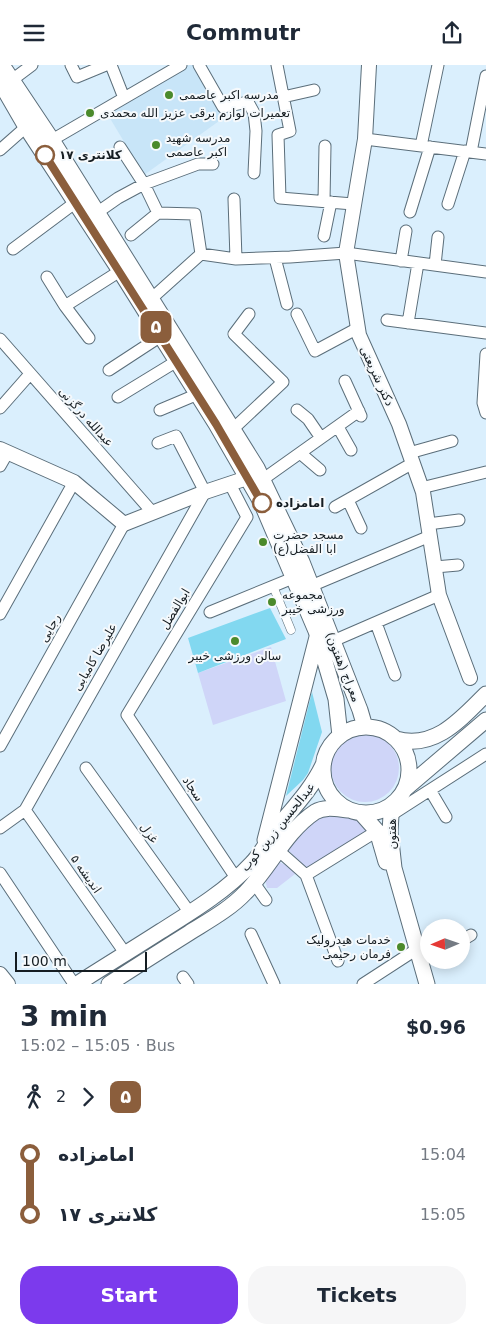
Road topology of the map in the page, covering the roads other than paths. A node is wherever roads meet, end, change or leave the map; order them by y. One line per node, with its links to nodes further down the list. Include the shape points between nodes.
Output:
1 (2, 65): 12 (main road, معراج (هفتون))
2 (32, 65): 12 (street)
3 (70, 65): 4 (street, via 77,77)
4 (106, 65)
5 (111, 65): 15 (street)
6 (181, 65): 15 (street)
7 (199, 65): 26 (street, via 223,107 248,102 254,113)
8 (277, 65): 14 (street)
9 (369, 65): 17 (street, دکتر شریعتی)
10 (438, 65): 20 (street)
11 (486, 76): 23 (street)
12 (6, 81): 16 (main road, معراج (هفتون)); 18 (main road, معراج (هفتون))
13 (314, 91): 14 (street)
14 (284, 97): 29 (street, via 290,131 278,135 280,197)
15 (124, 98): 18 (street)
16 (26, 127): 22 (street); 30 (main road, معراج (هفتون))
17 (365, 139): 20 (street); 31 (street, دکتر شریعتی)
18 (52, 140): 34 (main road, معراج (هفتون))
19 (326, 146): 29 (street)
20 (425, 146): 23 (street); 33 (street)
21 (120, 147): 27 (street)
22 (0, 150)
23 (468, 152): 24 (street); 32 (street)
24 (486, 154)
25 (213, 164): 27 (street, via 198,164)
26 (254, 173)
27 (144, 184): 34 (street); 35 (street)
28 (234, 199): 44 (street)
29 (327, 201): 31 (street); 38 (street)
30 (76, 202): 40 (street); 48 (main road, معراج (هفتون))
31 (353, 204): 41 (street, دکتر شریعتی)
32 (448, 204)
33 (410, 212)
34 (98, 213): 51 (main road, معراج (هفتون))
35 (158, 213): 37 (street); 42 (street, via 195,214)
36 (406, 231): 45 (street)
37 (131, 235)
38 (324, 236)
39 (438, 237): 47 (street)
40 (13, 249)
41 (346, 253): 43 (street); 45 (street); 58 (street, دکتر شریعتی)
42 (201, 254): 44 (street); 51 (street)
43 (274, 257): 44 (street); 52 (street)
44 (236, 259)
45 (401, 261): 46 (street)
46 (418, 263): 47 (street); 57 (street)
47 (436, 265): 49 (street)
48 (120, 271): 53 (street); 59 (main road, معراج (هفتون))
49 (486, 272)
50 (46, 277): 53 (street)
51 (151, 299): 59 (main road, معراج (هفتون))
52 (287, 304)
53 (65, 306): 61 (street)
54 (250, 314): 75 (street, via 234,334 283,383)
55 (297, 314): 58 (street, via 315,351)
56 (387, 320): 57 (street)
57 (408, 323): 60 (street)
58 (358, 328): 82 (street, دکتر شریعتی)
59 (166, 333): 64 (main road, معراج (هفتون)); 65 (street); 75 (main road, معراج (هفتون))
60 (486, 333)
61 (89, 338)
62 (0, 339): 66 (street, عبدالله درگزنی)
63 (486, 354): 73 (street, via 483,403)
64 (177, 361): 68 (main road, معراج (هفتون)); 69 (street)
65 (109, 370)
66 (30, 374): 70 (street); 95 (street, عبدالله درگزنی)
67 (346, 381): 74 (street, via 360,414)
68 (198, 394): 71 (street); 86 (main road, معراج (هفتون))
69 (118, 397)
70 (0, 408)
71 (160, 410)
72 (297, 410): 76 (street, via 308,419)
73 (486, 413)
74 (338, 427): 76 (street); 79 (street)
75 (233, 429): 87 (main road, معراج (هفتون))
76 (321, 439): 81 (street)
77 (452, 441): 82 (street)
78 (158, 443): 91 (street, via 176,436)
79 (350, 450)
80 (4, 451): 83 (street); 88 (street)
81 (300, 453): 84 (street); 87 (street)
82 (411, 458): 90 (street, دکتر شریعتی); 92 (street)
83 (0, 466)
84 (320, 470)
85 (486, 472): 90 (street)
86 (247, 477): 89 (street); 94 (main road, معراج (هفتون))
87 (262, 480): 104 (main road, معراج (هفتون))
88 (74, 482): 98 (street); 108 (street)
89 (230, 483): 91 (street); 96 (street)
90 (421, 488): 100 (street, دکتر شریعتی)
91 (205, 492): 95 (street); 132 (street, علیرضا کامیابی)
92 (348, 500): 93 (street); 99 (street)
93 (335, 507)
94 (264, 509): 96 (street); 103 (main road, معراج (هفتون))
95 (153, 513): 98 (street)
96 (247, 517): 118 (street, ابوالفضل)
97 (459, 520): 100 (street)
98 (124, 524): 124 (street, رجایی)
99 (361, 528)
100 (429, 530): 102 (street, دکتر شریعتی); 104 (street)
101 (458, 565): 102 (street)
102 (435, 567): 106 (street, دکتر شریعتی)
103 (294, 579): 107 (street); 111 (main road, معراج (هفتون))
104 (311, 585): 112 (main road, معراج (هفتون))
105 (275, 591): 110 (street)
106 (439, 595): 109 (street); 114 (street, دکتر شریعتی)
107 (210, 612)
108 (0, 614)
109 (376, 623): 112 (street); 113 (street)
110 (291, 630)
111 (317, 636): 117 (main road, معراج (هفتون)); 139 (main road)
112 (333, 641): 116 (main road, معراج (هفتون))
113 (395, 675)
114 (470, 678)
115 (486, 693): 123 (main road, via 456,723 439,735)
116 (360, 710): 117 (main road, via 351,718); 120 (main road, معراج (هفتون))
117 (338, 714): 121 (main road, معراج (هفتون))
118 (127, 715): 143 (street, سجاد)
119 (486, 720): 127 (main road)
120 (365, 727): 121 (main road); 122 (main road, via 376,728)
121 (340, 736): 126 (main road, via 326,754)
122 (396, 739): 123 (main road); 130 (main road, via 408,762 409,776)
123 (420, 741): 127 (main road, via 414,749 416,758 419,763)
124 (0, 747)
125 (486, 754): 129 (street)
126 (324, 765): 131 (main road, عبدالحسین زرین کوب); 134 (main road, via 324,779 329,791 337,802)
127 (432, 766): 130 (main road)
128 (86, 768): 146 (street, غزل)
129 (430, 790): 135 (street); 136 (street)
130 (402, 794): 134 (main road, via 381,811); 135 (main road, هفتون)
131 (305, 796): 133 (main road, via 317,797 320,805); 139 (main road, عبدالحسین زرین کوب)
132 (25, 810): 137 (street, علیرضا کامیابی); 149 (street, اندیشه ۵)
133 (317, 811): 134 (main road, عبدالحسین زرین کوب, via 327,808); 140 (main road, عبدالحسین زرین کوب, via 300,824)
134 (355, 812): 138 (main road)
135 (391, 815): 148 (main road, هفتون, via 394,868)
136 (446, 817)
137 (0, 828)
138 (377, 831): 142 (street); 148 (main road)
139 (263, 849): 143 (main road, عبدالحسین زرین کوب)
140 (279, 851): 142 (street); 144 (main road, عبدالحسین زرین کوب)
141 (0, 873): 155 (street)
142 (306, 875): 151 (street)
143 (236, 878): 146 (main road, عبدالحسین زرین کوب)
144 (254, 883): 145 (street); 156 (main road, عبدالحسین زرین کوب, via 226,909)
145 (266, 900)
146 (190, 913): 149 (main road, عبدالحسین زرین کوب)
147 (251, 934): 157 (street)
148 (413, 951): 150 (main road); 158 (street); 159 (main road)
149 (126, 953): 155 (main road, عبدالحسین زرین کوب)
150 (420, 957)
151 (338, 961)
152 (426, 969): 160 (main road)
153 (0, 974): 154 (street)
154 (8, 984)
155 (76, 984)
156 (109, 984)
157 (274, 984)
158 (363, 984)
159 (419, 984)
160 (427, 984)

